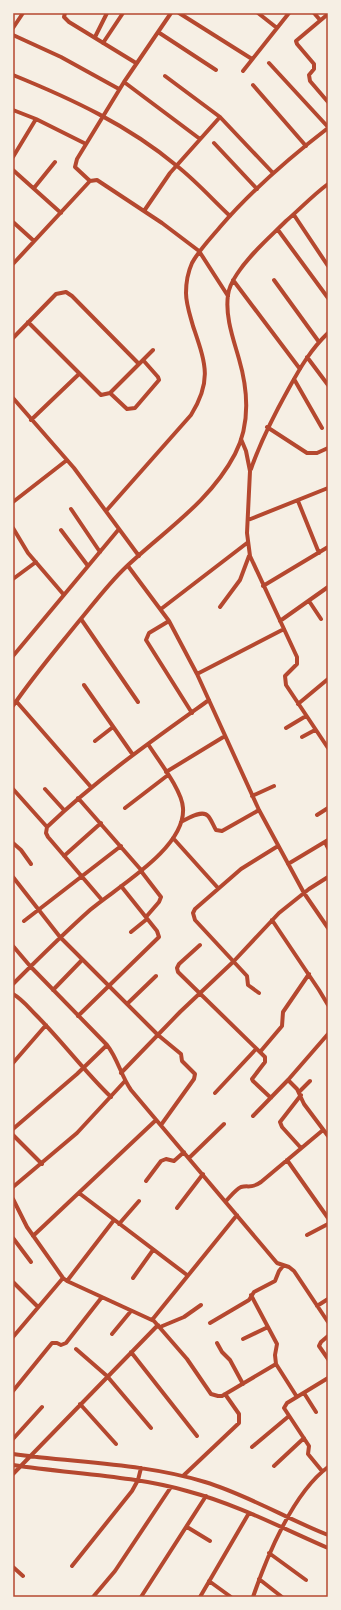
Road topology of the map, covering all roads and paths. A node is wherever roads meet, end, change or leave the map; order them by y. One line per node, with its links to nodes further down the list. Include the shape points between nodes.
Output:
1 (23, 13): 12 (street)
2 (107, 13): 16 (street)
3 (123, 13): 17 (street)
4 (171, 13): 14 (street)
5 (180, 13): 18 (street)
6 (258, 13): 13 (street)
7 (289, 13): 13 (street)
8 (314, 13): 11 (street)
9 (328, 14): 11 (street)
10 (65, 15): 16 (street)
11 (320, 20): 28 (street, via 297,38 296,42 314,64 314,70 309,75 310,81)
12 (13, 28)
13 (277, 28): 18 (street)
14 (158, 32): 19 (street); 21 (street)
15 (13, 35): 27 (street)
16 (95, 37): 17 (street)
17 (104, 43): 19 (street)
18 (252, 59): 22 (street)
19 (136, 63): 25 (street)
20 (269, 63): 33 (street)
21 (216, 70)
22 (243, 71)
23 (13, 76): 30 (street, via 62,95)
24 (165, 76): 31 (street)
25 (124, 82): 27 (street); 34 (street)
26 (252, 85): 37 (street)
27 (120, 89): 30 (street)
28 (328, 102)
29 (13, 110): 32 (street)
30 (103, 116): 36 (street); 40 (street)
31 (220, 117): 34 (street); 42 (street)
32 (36, 119): 36 (street); 38 (street)
33 (328, 128): 37 (street)
34 (200, 139): 40 (street)
35 (214, 143): 46 (street)
36 (86, 144): 43 (street, via 75,167)
37 (306, 146): 42 (street)
38 (13, 157)
39 (55, 162): 45 (street)
40 (176, 165): 47 (street); 50 (street)
41 (13, 170): 45 (street)
42 (273, 173): 46 (street)
43 (90, 181): 47 (street, via 97,180 105,184); 48 (street)
44 (328, 184): 49 (street)
45 (34, 188): 48 (street)
46 (257, 189): 50 (street)
47 (144, 211): 54 (street)
48 (61, 213): 53 (street)
49 (294, 214): 52 (street); 56 (street)
50 (230, 216): 54 (street)
51 (13, 222): 53 (street)
52 (278, 230): 57 (street); 60 (street)
53 (34, 241): 55 (street)
54 (199, 251): 59 (street); 86 (street, via 187,279 186,294 205,369 204,386 199,401 191,415)
55 (13, 264)
56 (328, 266)
57 (233, 280): 59 (street); 69 (street)
58 (274, 280): 64 (street)
59 (228, 296): 78 (street, via 230,329 246,390 245,423)
60 (328, 298)
61 (28, 322): 63 (street); 68 (street, via 56,294 66,292); 70 (street)
62 (328, 334): 64 (street)
63 (13, 338)
64 (319, 342): 66 (street)
65 (153, 350): 67 (street)
66 (307, 357): 69 (street); 72 (street)
67 (143, 360): 68 (street); 73 (street, via 159,380 135,408 127,410)
68 (139, 364): 73 (street)
69 (300, 369): 71 (street)
70 (79, 374): 73 (street, via 98,394 104,396); 75 (street)
71 (294, 379): 76 (street); 77 (street)
72 (328, 385)
73 (110, 393)
74 (13, 399): 75 (street)
75 (31, 420): 80 (street)
76 (268, 427): 79 (street, via 307,453 317,453); 81 (street)
77 (322, 428)
78 (241, 438): 81 (street); 95 (street, via 228,466 210,490)
79 (328, 448)
80 (67, 460): 84 (street); 86 (street)
81 (250, 471): 87 (street)
82 (328, 488): 83 (street)
83 (298, 501): 87 (street); 94 (street)
84 (13, 502)
85 (71, 509): 93 (street)
86 (106, 511): 89 (street)
87 (248, 520): 91 (street)
88 (13, 528): 97 (street, via 22,545)
89 (119, 529): 93 (street); 95 (street)
90 (60, 530): 98 (street)
91 (247, 543): 96 (street); 106 (street)
92 (328, 548): 94 (street)
93 (100, 552): 98 (street)
94 (319, 553): 101 (street)
95 (139, 556): 99 (street)
96 (250, 556): 101 (street); 105 (street, via 240,580)
97 (36, 562): 100 (street); 103 (street)
98 (88, 566): 103 (street)
99 (128, 566): 106 (street); 107 (street)
100 (13, 579)
101 (263, 586): 110 (street)
102 (327, 589): 104 (street)
103 (64, 595): 112 (street)
104 (309, 601): 108 (street); 110 (street)
105 (220, 607)
106 (161, 609): 109 (street)
107 (81, 619): 117 (street); 118 (street)
108 (321, 619)
109 (169, 621): 113 (street); 121 (street, via 149,633 146,640)
110 (280, 621): 111 (street)
111 (284, 629): 113 (street); 119 (street, via 298,661 285,676 286,685)
112 (13, 656)
113 (197, 674): 116 (street)
114 (328, 679): 119 (street)
115 (84, 685): 123 (street)
116 (209, 700): 121 (street); 126 (street)
117 (16, 702): 120 (street); 133 (street)
118 (138, 702)
119 (298, 704): 122 (street)
120 (13, 706)
121 (192, 713): 129 (street)
122 (306, 716): 124 (street); 125 (street)
123 (113, 727): 128 (street); 131 (street)
124 (286, 728)
125 (315, 730): 127 (street); 130 (street)
126 (225, 736): 132 (street); 137 (street)
127 (302, 737)
128 (95, 741)
129 (148, 744): 131 (street); 132 (street)
130 (328, 747)
131 (133, 755): 133 (street)
132 (167, 774): 139 (street); 144 (street, via 182,801)
133 (92, 786): 138 (street)
134 (274, 786): 137 (street)
135 (13, 788): 146 (street)
136 (45, 789): 141 (street)
137 (252, 796): 142 (street)
138 (78, 798): 141 (street); 145 (street)
139 (125, 808)
140 (328, 808): 143 (street)
141 (64, 810): 146 (street)
142 (259, 810): 144 (street, via 222,831 216,830 208,815 204,813); 151 (street)
143 (317, 815)
144 (181, 822): 147 (street)
145 (101, 824): 150 (street); 153 (street)
146 (47, 827): 153 (street, via 46,835)
147 (173, 838): 156 (street, via 157,858); 161 (street)
148 (326, 841): 152 (street); 155 (street)
149 (13, 843): 154 (street)
150 (121, 846): 156 (street); 157 (street)
151 (278, 846): 155 (street); 161 (street, via 241,868)
152 (328, 848)
153 (64, 856): 157 (street)
154 (31, 864)
155 (288, 864): 162 (street)
156 (141, 871): 160 (street); 165 (street, via 161,897)
157 (82, 876): 163 (street); 164 (street)
158 (13, 877): 164 (street)
159 (328, 877): 162 (street)
160 (120, 886): 163 (street); 165 (street)
161 (218, 888): 174 (street, via 195,909 193,916)
162 (304, 893): 166 (street); 168 (street)
163 (102, 900): 170 (street)
164 (38, 910): 167 (street); 170 (street)
165 (147, 918): 169 (street); 179 (street, via 160,937)
166 (272, 920): 174 (street); 176 (street)
167 (24, 921)
168 (328, 928)
169 (131, 932)
170 (60, 937): 173 (street); 175 (street)
171 (200, 945): 183 (street, via 177,968)
172 (13, 946): 175 (street)
173 (82, 960): 179 (street); 180 (street)
174 (234, 961): 181 (street, via 247,976 248,985); 183 (street)
175 (30, 966): 178 (street); 180 (street)
176 (309, 974): 185 (street); 192 (street, via 283,1012 282,1026)
177 (156, 976): 184 (street)
178 (13, 984)
179 (109, 986): 184 (street); 186 (street)
180 (53, 990): 186 (street)
181 (259, 993)
182 (13, 994): 187 (street)
183 (199, 994): 189 (street); 191 (street)
184 (127, 1004): 189 (street)
185 (328, 1005)
186 (78, 1016): 190 (street)
187 (46, 1025): 193 (street); 194 (street)
188 (328, 1034): 196 (street)
189 (158, 1035): 195 (street); 206 (street, via 181,1054 182,1061 196,1075)
190 (107, 1045): 194 (street); 195 (street)
191 (256, 1049): 192 (street); 199 (street)
192 (260, 1052): 202 (street, via 266,1062 252,1079)
193 (13, 1063)
194 (83, 1068): 201 (street); 207 (street)
195 (121, 1073): 197 (street)
196 (288, 1080): 200 (street); 202 (street)
197 (125, 1081): 201 (street); 204 (street)
198 (310, 1081): 200 (street)
199 (215, 1093)
200 (300, 1094): 208 (street, via 304,1104); 211 (street, via 280,1124)
201 (111, 1097): 215 (street, via 77,1133)
202 (271, 1098): 203 (street)
203 (253, 1116)
204 (156, 1120): 206 (street); 219 (street)
205 (224, 1124): 213 (street)
206 (161, 1125): 212 (street)
207 (13, 1129)
208 (323, 1130): 210 (street); 211 (street)
209 (13, 1135): 215 (street)
210 (328, 1136)
211 (302, 1148): 214 (street)
212 (184, 1152): 213 (street); 217 (street, via 174,1162 166,1159 162,1161)
213 (189, 1158): 216 (street)
214 (287, 1160): 222 (street, via 254,1186 239,1188); 225 (street)
215 (42, 1164): 218 (street)
216 (203, 1174): 222 (street); 223 (street)
217 (146, 1181)
218 (13, 1187)
219 (79, 1193): 226 (street); 230 (street)
220 (13, 1199): 230 (street)
221 (139, 1201): 227 (street)
222 (226, 1201): 224 (street)
223 (177, 1208)
224 (237, 1215): 234 (street, via 277,1263); 235 (street)
225 (328, 1218)
226 (114, 1220): 227 (street); 238 (street)
227 (119, 1224): 232 (street)
228 (328, 1224): 229 (street)
229 (307, 1235)
230 (33, 1236): 236 (street)
231 (13, 1238): 233 (street)
232 (153, 1250): 235 (street); 237 (street)
233 (31, 1262)
234 (283, 1266): 240 (street, via 275,1281); 244 (street, via 294,1271)
235 (187, 1275): 247 (street)
236 (63, 1278): 238 (street); 245 (street)
237 (132, 1278)
238 (67, 1281): 241 (street)
239 (13, 1282): 245 (street)
240 (251, 1295): 249 (street, via 249,1300); 251 (street)
241 (102, 1297): 246 (street); 264 (street, via 66,1343 52,1343)
242 (328, 1299): 244 (street)
243 (201, 1305): 250 (street, via 184,1317)
244 (317, 1306): 248 (street)
245 (38, 1307): 253 (street)
246 (131, 1310): 247 (street); 252 (street)
247 (152, 1320): 250 (street)
248 (328, 1322)
249 (210, 1323)
250 (159, 1326): 258 (street); 266 (street, via 187,1359 211,1394)
251 (268, 1327): 255 (street); 260 (street, via 278,1346)
252 (112, 1334)
253 (13, 1336)
254 (328, 1336): 259 (street, via 319,1345)
255 (243, 1339)
256 (217, 1343): 263 (street)
257 (76, 1349): 261 (street)
258 (131, 1352): 261 (street); 273 (street)
259 (328, 1359)
260 (276, 1364): 263 (street); 267 (street)
261 (107, 1376): 268 (street); 272 (street)
262 (328, 1378): 265 (street)
263 (243, 1384): 266 (street)
264 (13, 1391)
265 (304, 1393): 267 (street); 270 (street)
266 (225, 1394): 287 (street, via 238,1414 238,1423)
267 (297, 1397): 271 (street, via 284,1406)
268 (80, 1404): 276 (street); 279 (street)
269 (42, 1407): 275 (street)
270 (316, 1412)
271 (289, 1416): 274 (street); 277 (street)
272 (151, 1428)
273 (198, 1436)
274 (304, 1438): 282 (street); 285 (street, via 310,1447 308,1454)
275 (13, 1439)
276 (116, 1444)
277 (252, 1447)
278 (13, 1454): 279 (street)
279 (29, 1456): 281 (street); 284 (street)
280 (13, 1465): 281 (street)
281 (19, 1466): 286 (street); 288 (street)
282 (274, 1466)
283 (328, 1467): 285 (street)
284 (141, 1468): 287 (street); 288 (street)
285 (322, 1471): 292 (street)
286 (13, 1474)
287 (183, 1476): 292 (street, via 222,1488)
288 (138, 1480): 289 (street); 299 (street)
289 (171, 1486): 290 (street); 305 (street, via 115,1571)
290 (206, 1496): 291 (street); 293 (street)
291 (249, 1513): 294 (street); 304 (street)
292 (288, 1518): 294 (street); 295 (street)
293 (187, 1527): 296 (street); 306 (street)
294 (282, 1529): 297 (street); 298 (street)
295 (328, 1535)
296 (210, 1541)
297 (328, 1548)
298 (269, 1553): 302 (street); 303 (street)
299 (72, 1566)
300 (13, 1568): 301 (street)
301 (23, 1576)
302 (259, 1579): 309 (street); 310 (street)
303 (306, 1580)
304 (209, 1581): 307 (street); 308 (street)
305 (93, 1597)
306 (141, 1597)
307 (200, 1597)
308 (231, 1597)
309 (253, 1597)
310 (282, 1597)

